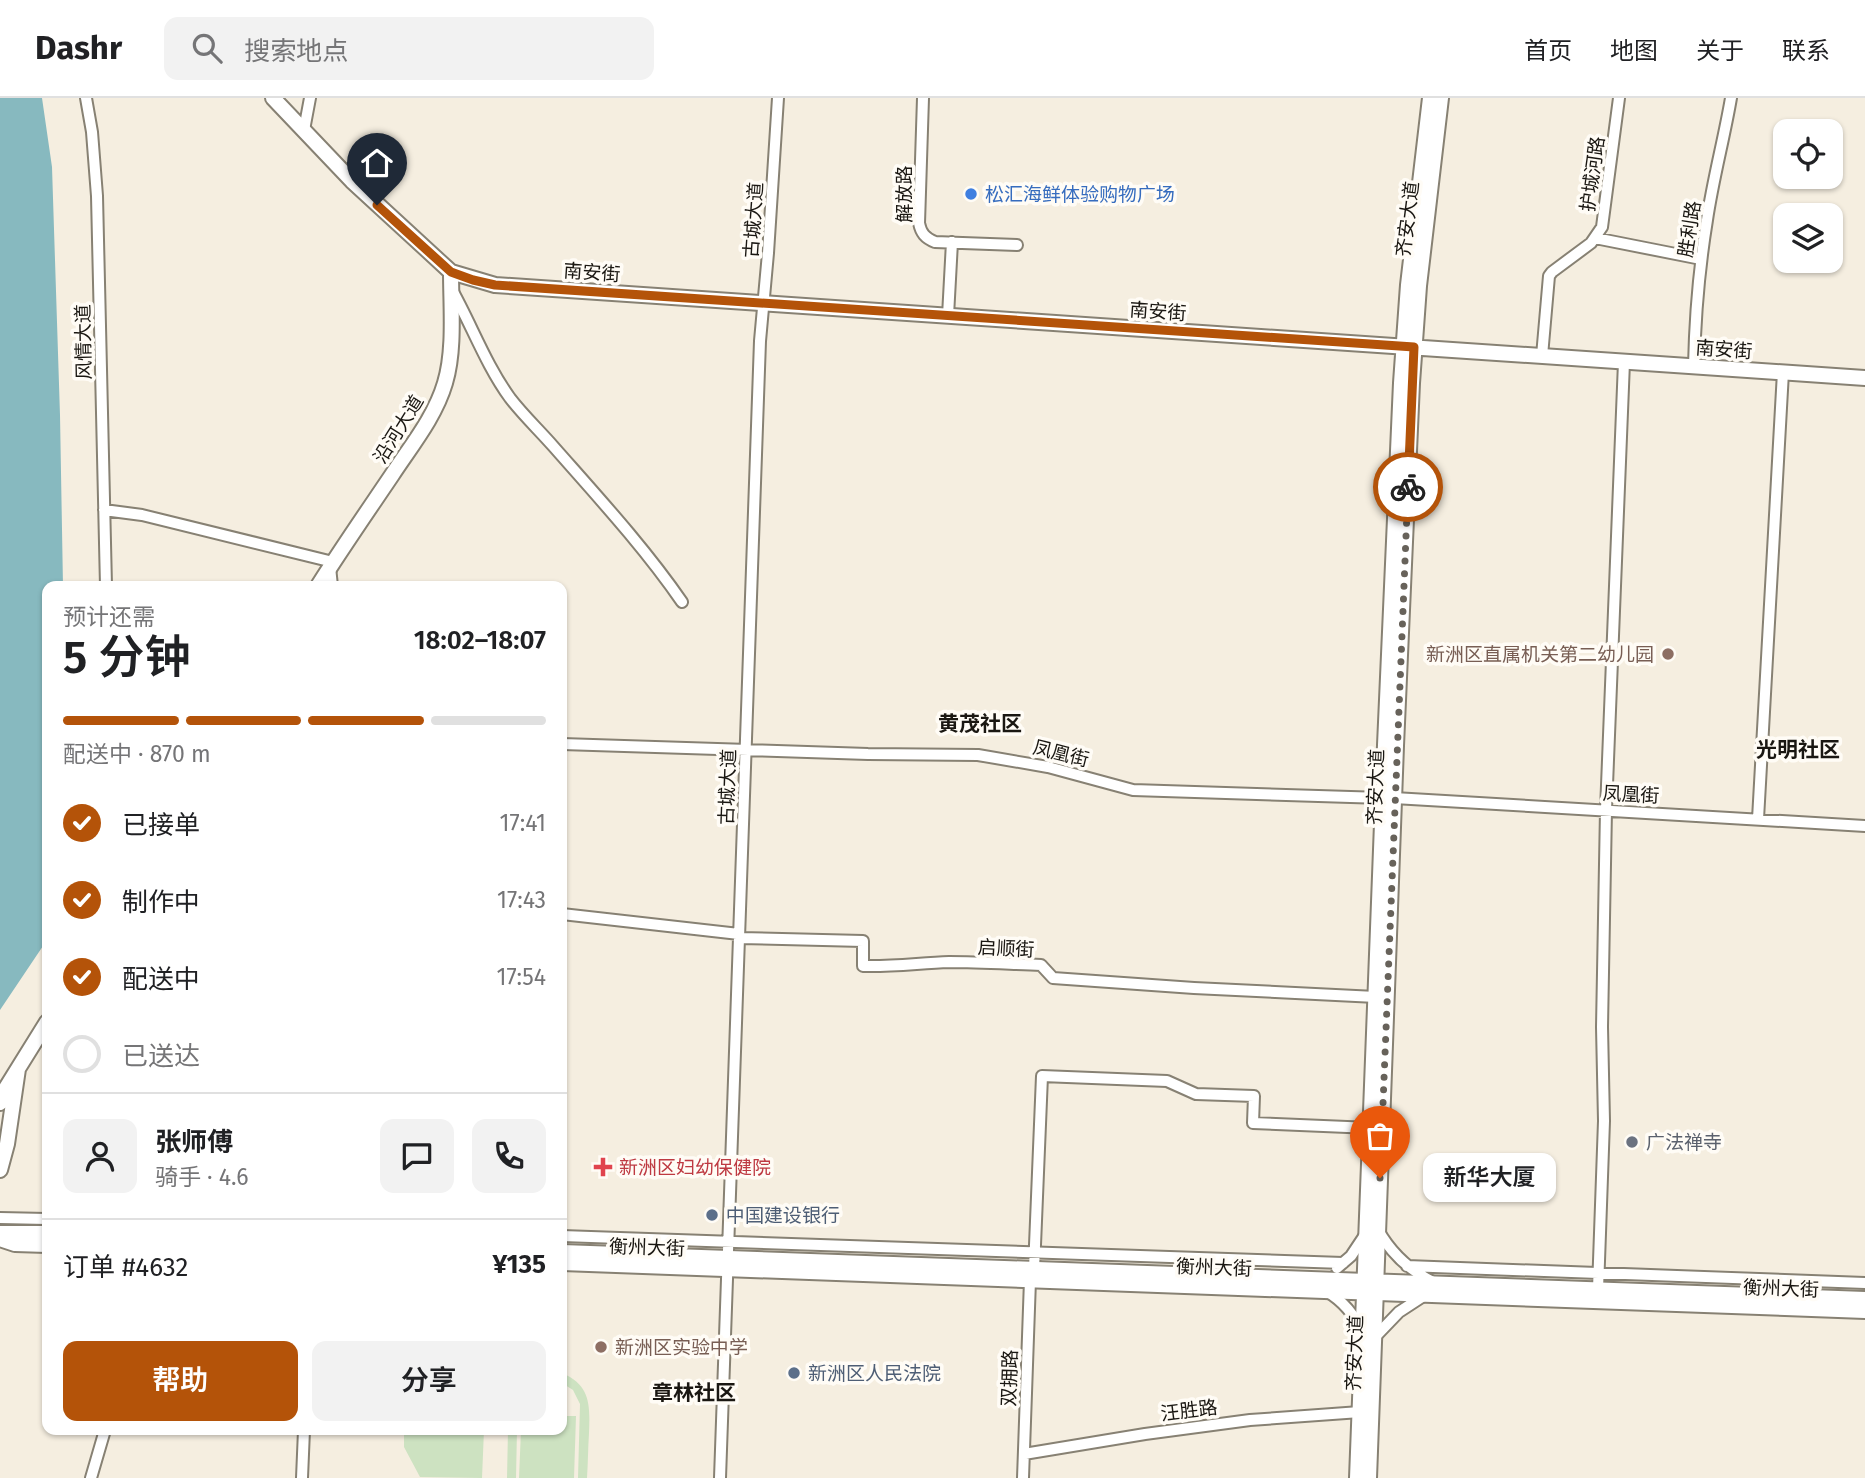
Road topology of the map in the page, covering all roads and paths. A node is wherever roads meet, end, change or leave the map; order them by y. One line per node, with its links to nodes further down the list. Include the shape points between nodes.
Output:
1 (86, 98): 25 (street, 风情大道, via 97,196)
2 (273, 98): 10 (main road)
3 (310, 98): 10 (street)
4 (778, 98): 17 (street, 古城大道)
5 (923, 98): 12 (street, 解放路, via 920,226 927,239)
6 (1430, 98): 19 (main road, 齐安大道, via 1410,261)
7 (1441, 98): 19 (main road, 齐安大道)
8 (1619, 98): 11 (street, 护城河路, via 1604,220)
9 (1731, 98): 14 (street, 胜利路)
10 (304, 130): 15 (main road)
11 (1595, 238): 14 (street); 20 (street, 护城河路, via 1549,276)
12 (952, 242): 13 (street, 解放路); 18 (street)
13 (1017, 245)
14 (1701, 259): 22 (street, 胜利路)
15 (451, 272): 16 (main road, 沿河大道); 17 (main road, 南安街, via 495,285)
16 (450, 288): 26 (main road, 沿河大道, via 450,359 437,405); 30 (street, via 510,398 599,498)
17 (764, 303): 18 (main road, 南安街); 32 (street, 古城大道)
18 (948, 316): 19 (main road, 南安街)
19 (1409, 347): 20 (main road, 南安街); 33 (main road, 齐安大道)
20 (1542, 356): 21 (main road, 南安街)
21 (1624, 362): 22 (main road, 南安街); 34 (street)
22 (1695, 366): 23 (main road, 南安街)
23 (1783, 372): 24 (main road, 南安街); 35 (street)
24 (1865, 378)
25 (104, 510): 26 (street, via 142,515); 27 (street, 风情大道)
26 (332, 565): 28 (main road, 沿河大道); 29 (street)
27 (106, 581)
28 (321, 581)
29 (332, 581)
30 (682, 602)
31 (567, 744): 32 (street, 凤凰街)
32 (746, 751): 33 (street, 凤凰街, via 978,755 1048,767 1133,790); 38 (street, 古城大道)
33 (1389, 798): 34 (street, 凤凰街); 39 (main road, 齐安大道); 47 (main road, 齐安大道)
34 (1606, 810): 35 (street, 凤凰街); 60 (street)
35 (1758, 819): 36 (street, 凤凰街)
36 (1865, 826)
37 (567, 915): 38 (street, 启顺街)
38 (739, 936): 39 (street, 启顺街, via 863,941 863,966 950,962 1041,965 1053,978); 52 (street, 古城大道)
39 (1376, 996): 43 (main road, 齐安大道)
40 (42, 1030): 41 (main road)
41 (18, 1069): 42 (main road); 44 (main road)
42 (0, 1103)
43 (1371, 1128): 47 (main road, 齐安大道); 55 (street, 双拥路, via 1253,1123 1254,1096 1196,1094 1167,1081 1042,1076)
44 (0, 1170)
45 (0, 1218): 46 (street)
46 (42, 1219)
47 (1372, 1231): 58 (street); 59 (street); 64 (main road, 齐安大道)
48 (0, 1233): 49 (main road)
49 (42, 1233)
50 (567, 1237): 52 (street)
51 (0, 1239): 53 (main road)
52 (729, 1242): 55 (street); 56 (street, 古城大道)
53 (42, 1245)
54 (567, 1252): 56 (main road, 衡州大街)
55 (1034, 1253): 58 (street); 61 (street, 双拥路)
56 (728, 1263): 57 (main road, 衡州大街); 61 (main road, 衡州大街); 77 (street, 古城大道)
57 (567, 1264)
58 (1343, 1264): 62 (street)
59 (1408, 1266): 60 (street); 65 (street)
60 (1598, 1273): 63 (street); 66 (street)
61 (1032, 1274): 62 (main road, 衡州大街); 67 (main road, 衡州大街); 74 (street, 双拥路)
62 (1317, 1279): 64 (main road, 衡州大街)
63 (1865, 1283)
64 (1370, 1287): 65 (main road, 衡州大街); 67 (main road, 衡州大街); 70 (main road, 齐安大道)
65 (1431, 1289): 66 (main road, 衡州大街); 69 (main road, 衡州大街); 70 (street)
66 (1598, 1289): 68 (main road, 衡州大街)
67 (1326, 1291): 70 (street, via 1350,1312)
68 (1865, 1299)
69 (1865, 1311)
70 (1368, 1337): 71 (main road, 齐安大道); 80 (main road, 齐安大道)
71 (1360, 1412): 74 (street, 汪胜路, via 1250,1420); 79 (main road, 齐安大道)
72 (104, 1435): 75 (street)
73 (303, 1435): 76 (street)
74 (1024, 1454): 78 (street, 双拥路)
75 (91, 1478)
76 (302, 1478)
77 (720, 1478)
78 (1023, 1478)
79 (1357, 1478)
80 (1368, 1478)

